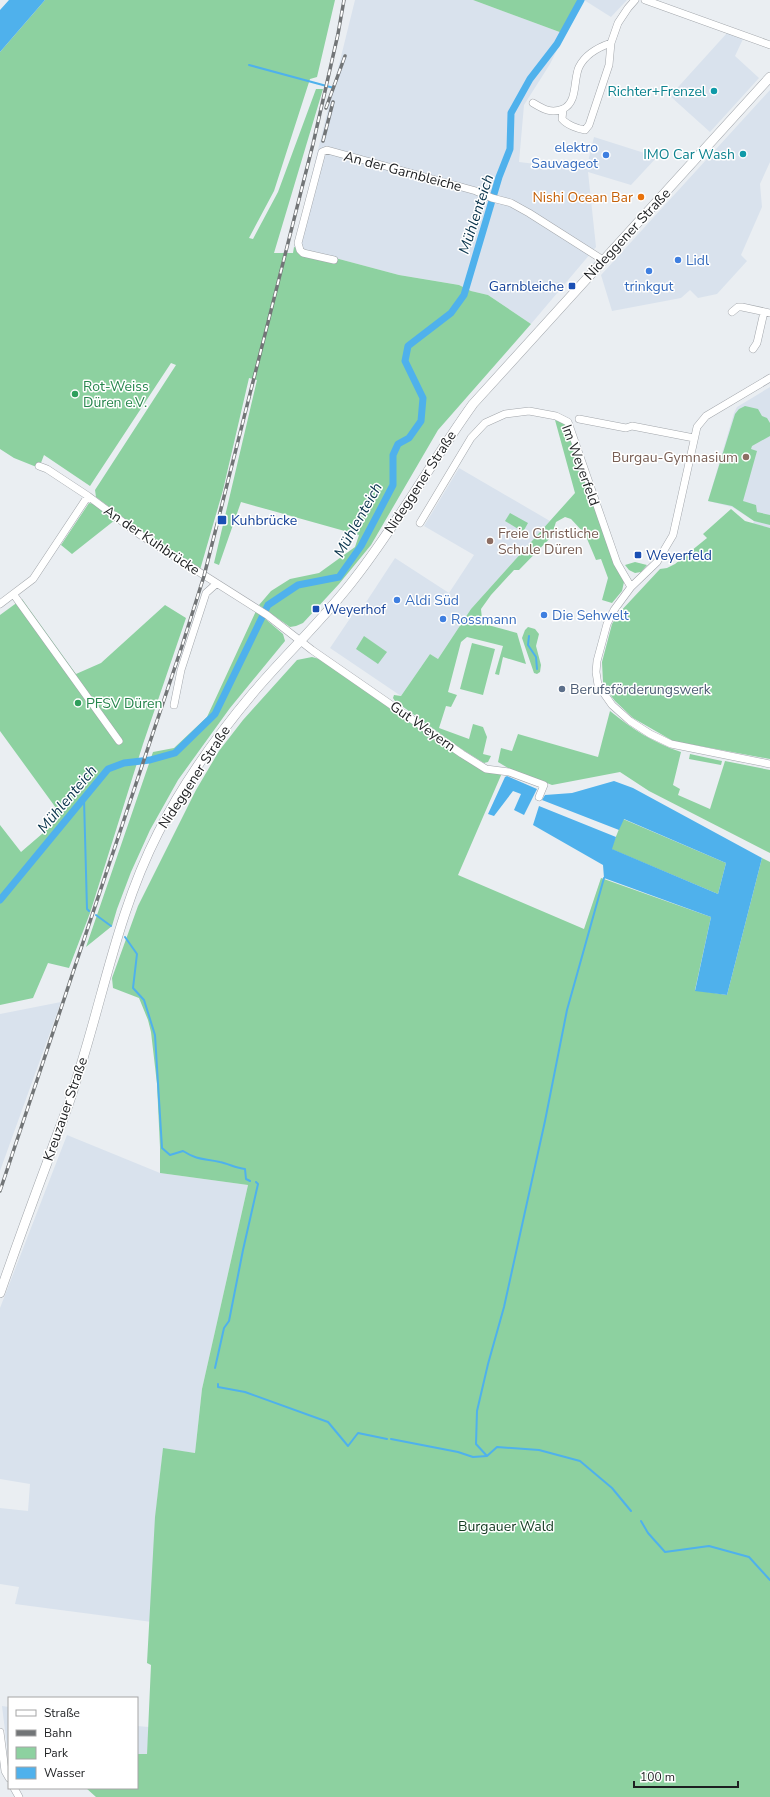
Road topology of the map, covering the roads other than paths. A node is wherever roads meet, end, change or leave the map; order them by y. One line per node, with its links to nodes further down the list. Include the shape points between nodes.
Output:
1 (635, 0): 3 (street, via 621,17)
2 (646, 0): 4 (street)
3 (611, 43): 7 (street, via 593,52 582,62 578,68 572,100); 7 (street, via 609,65 587,128 582,130 564,122)
4 (770, 46)
5 (770, 77): 9 (main road, Nideggener Straße)
6 (533, 103): 7 (street, via 547,111)
7 (563, 109)
8 (334, 260): 9 (street, An der Garnbleiche, via 303,253 298,244 324,151 327,150 511,203)
9 (603, 260): 23 (main road, Nideggener Straße, via 473,404 375,551 339,599)
10 (732, 312): 11 (street, via 742,307)
11 (767, 312): 12 (street)
12 (753, 349)
13 (770, 378): 15 (street, via 706,416 697,427)
14 (579, 419): 15 (street)
15 (694, 438): 20 (street, via 673,534 657,562)
16 (39, 466): 17 (street, An der Kuhbrücke)
17 (88, 496): 19 (street, An der Kuhbrücke, via 139,534); 21 (street, via 33,579)
18 (420, 523): 20 (street, Im Weyerfeld, via 471,438 485,423 506,414 529,411 556,416 568,422 617,563)
19 (216, 584): 23 (street, An der Kuhbrücke, via 267,615); 24 (street, An der Kuhbrücke, via 206,593 181,670)
20 (631, 587): 26 (street, via 607,624 597,662 598,685 612,705 630,721 671,744)
21 (14, 595): 22 (street); 25 (street)
22 (0, 604)
23 (300, 641): 27 (street, Gut Weyern, via 486,769 509,772 544,786); 28 (main road, Nideggener Straße, via 224,729 186,784 158,833)
24 (174, 705)
25 (120, 741)
26 (770, 764)
27 (539, 797)
28 (122, 923): 29 (main road, Kreuzauer Straße, via 76,1081)
29 (0, 1293)
30 (0, 1732): 31 (street)
31 (5, 1771): 32 (street); 33 (street)
32 (8, 1776)
33 (0, 1779)

